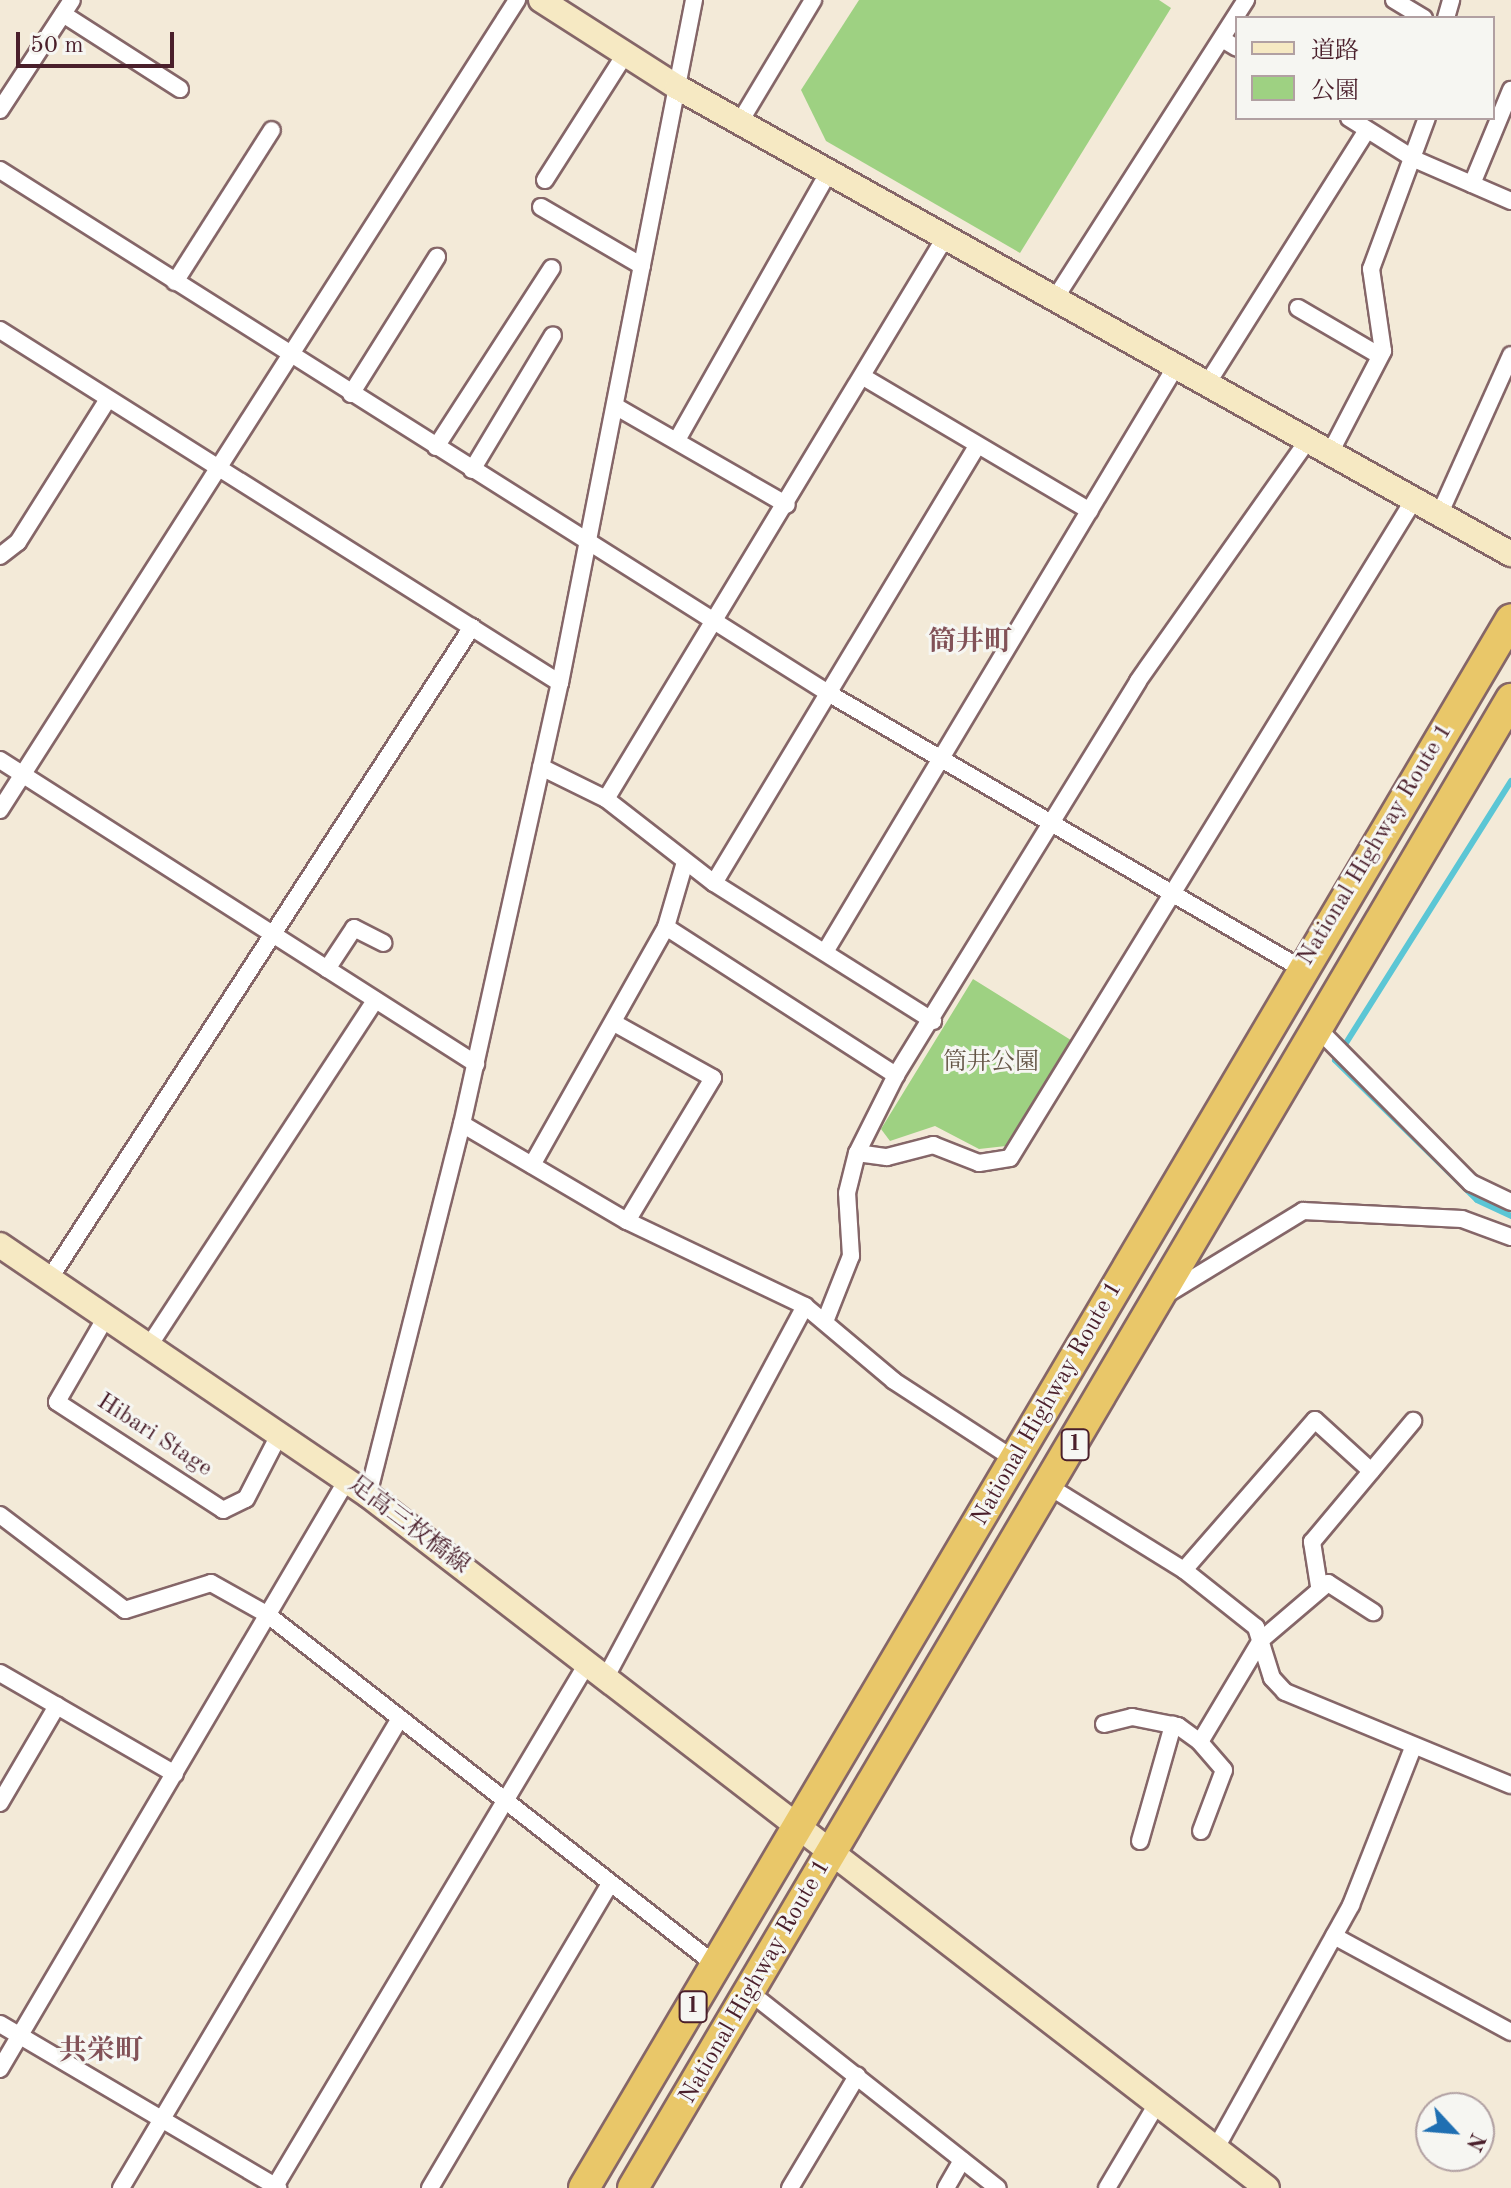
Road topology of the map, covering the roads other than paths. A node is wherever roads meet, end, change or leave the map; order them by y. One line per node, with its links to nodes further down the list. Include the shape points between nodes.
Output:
1 (517, 0): 37 (street)
2 (541, 0): 11 (street)
3 (694, 0): 12 (street)
4 (813, 0): 16 (street)
5 (1394, 0): 7 (street)
6 (67, 7): 13 (street); 15 (street)
7 (1421, 16)
8 (1235, 18): 9 (street)
9 (1222, 39): 10 (street); 33 (street)
10 (1235, 47)
11 (626, 53): 12 (street); 24 (street)
12 (677, 87): 16 (street); 30 (street)
13 (180, 89)
14 (1511, 90): 25 (street)
15 (0, 110)
16 (741, 120): 23 (street)
17 (1352, 120): 20 (street)
18 (1426, 120): 21 (street)
19 (272, 130): 32 (street)
20 (1367, 130): 21 (street); 42 (street)
21 (1414, 159): 25 (street); 39 (street, via 1371,269 1384,325)
22 (0, 170): 32 (street)
23 (830, 170): 28 (street); 46 (street)
24 (545, 180)
25 (1472, 184): 26 (street)
26 (1511, 201)
27 (541, 207): 30 (street)
28 (946, 236): 33 (street); 41 (street)
29 (437, 257): 43 (street)
30 (642, 266): 45 (street)
31 (552, 268): 49 (street)
32 (175, 282): 37 (street)
33 (1056, 297): 40 (street)
34 (1298, 308): 39 (street)
35 (0, 330): 44 (street)
36 (553, 335): 52 (street)
37 (289, 354): 43 (street); 51 (street)
38 (1511, 355): 56 (street)
39 (1380, 356): 50 (street)
40 (1176, 366): 42 (street); 55 (street)
41 (865, 378): 48 (street); 54 (street)
42 (1207, 384): 47 (street)
43 (351, 394): 49 (street)
44 (108, 399): 51 (street); 59 (street, via 18,542)
45 (615, 406): 46 (street); 57 (street)
46 (677, 440): 54 (street)
47 (1307, 441): 50 (street); 72 (street, via 1138,681)
48 (977, 446): 55 (street); 64 (street)
49 (436, 447): 52 (street)
50 (1330, 453): 53 (street)
51 (215, 466): 62 (street); 69 (street)
52 (472, 470): 57 (street)
53 (1415, 498): 56 (street); 75 (street)
54 (787, 505): 61 (street)
55 (1090, 511): 66 (street)
56 (1440, 513): 58 (street)
57 (588, 544): 61 (street); 63 (street)
58 (1511, 554)
59 (0, 556)
60 (1511, 619): 81 (highway, National Highway Route 1 / 1)
61 (715, 622): 64 (street); 70 (street)
62 (472, 627): 63 (street); 77 (street)
63 (560, 683): 68 (street)
64 (828, 693): 66 (street); 74 (street)
65 (1511, 699): 85 (highway, National Highway Route 1 / 1)
66 (943, 759): 72 (street); 79 (street)
67 (0, 760): 69 (street)
68 (541, 767): 70 (street); 86 (street)
69 (22, 774): 71 (street); 77 (street)
70 (606, 799): 73 (street)
71 (0, 810)
72 (1051, 826): 75 (street); 83 (street)
73 (685, 862): 74 (street); 76 (street)
74 (714, 883): 79 (street)
75 (1173, 898): 81 (street); 89 (street, via 1010,1158 979,1163 933,1145 887,1157)
76 (666, 927): 84 (street); 87 (street)
77 (273, 934): 80 (street); 95 (street)
78 (383, 943): 80 (street, via 354,928)
79 (825, 952): 83 (street)
80 (327, 969): 82 (street)
81 (1302, 969): 103 (highway, National Highway Route 1 / 1)
82 (375, 1000): 86 (street); 100 (street)
83 (933, 1021): 87 (street)
84 (616, 1024): 90 (street); 92 (street, via 713,1078)
85 (1319, 1030): 91 (street, via 1471,1183); 96 (highway, National Highway Route 1 / 1)
86 (476, 1064): 88 (street)
87 (896, 1075): 89 (street)
88 (462, 1124): 90 (street); 107 (street)
89 (857, 1153): 99 (street, via 847,1193 851,1256)
90 (532, 1165): 92 (street)
91 (1511, 1202)
92 (627, 1221): 97 (street)
93 (1511, 1237): 96 (street, via 1462,1219 1303,1211)
94 (0, 1245): 95 (street, 足高三枚橋線)
95 (50, 1278): 98 (street, 足高三枚橋線)
96 (1159, 1300): 106 (highway, National Highway Route 1 / 1)
97 (805, 1306): 99 (street); 114 (street)
98 (106, 1317): 100 (street, 足高三枚橋線); 102 (street, Hibari Stage, via 57,1402 223,1510 246,1499)
99 (826, 1319): 103 (street, via 894,1381)
100 (149, 1346): 102 (street, 足高三枚橋線)
101 (1413, 1421): 104 (street)
102 (280, 1433): 105 (street, 足高三枚橋線)
103 (1015, 1460): 126 (highway, National Highway Route 1 / 1)
104 (1371, 1471): 109 (street, via 1315,1420); 110 (street, via 1310,1546)
105 (347, 1480): 107 (street, 足高三枚橋線); 112 (street)
106 (1050, 1487): 109 (street); 129 (highway, National Highway Route 1 / 1)
107 (368, 1495): 114 (street, 足高三枚橋線)
108 (0, 1515): 112 (street, via 125,1610 211,1583)
109 (1184, 1570): 113 (street, via 1256,1627)
110 (1319, 1586): 111 (street, via 1337,1583); 113 (street)
111 (1373, 1612)
112 (268, 1615): 117 (street); 122 (street)
113 (1261, 1640): 120 (street); 121 (street, via 1285,1692)
114 (597, 1670): 125 (street); 126 (street, 足高三枚橋線)
115 (0, 1673): 116 (street)
116 (57, 1706): 122 (street); 124 (street)
117 (399, 1720): 125 (street); 140 (street)
118 (1104, 1724): 119 (street, via 1132,1717)
119 (1173, 1725): 120 (street); 128 (street)
120 (1200, 1742): 127 (street, via 1224,1770)
121 (1413, 1748): 123 (street); 131 (street, via 1374,1855)
122 (175, 1774): 136 (street)
123 (1511, 1785)
124 (0, 1803)
125 (505, 1806): 130 (street); 143 (street)
126 (801, 1827): 129 (street, 足高三枚橋線); 132 (highway, National Highway Route 1 / 1)
127 (1201, 1831)
128 (1140, 1841)
129 (832, 1853): 133 (highway, National Highway Route 1 / 1); 139 (street, 足高三枚橋線)
130 (609, 1885): 132 (street); 145 (street)
131 (1334, 1936): 135 (street); 141 (street)
132 (717, 1966): 146 (highway, National Highway Route 1 / 1)
133 (752, 1994): 138 (street); 147 (highway, National Highway Route 1 / 1)
134 (0, 2024): 136 (street)
135 (1511, 2032)
136 (19, 2036): 137 (street); 140 (street)
137 (0, 2069)
138 (857, 2076): 142 (street); 148 (street)
139 (1158, 2102): 141 (street, 足高三枚橋線); 151 (street)
140 (161, 2119): 143 (street); 144 (street)
141 (1217, 2146): 152 (street, 足高三枚橋線)
142 (962, 2160): 149 (street); 150 (street)
143 (276, 2187)
144 (121, 2188)
145 (430, 2188)
146 (584, 2188)
147 (633, 2188)
148 (790, 2188)
149 (946, 2188)
150 (998, 2188)
151 (1107, 2188)
152 (1267, 2188)

